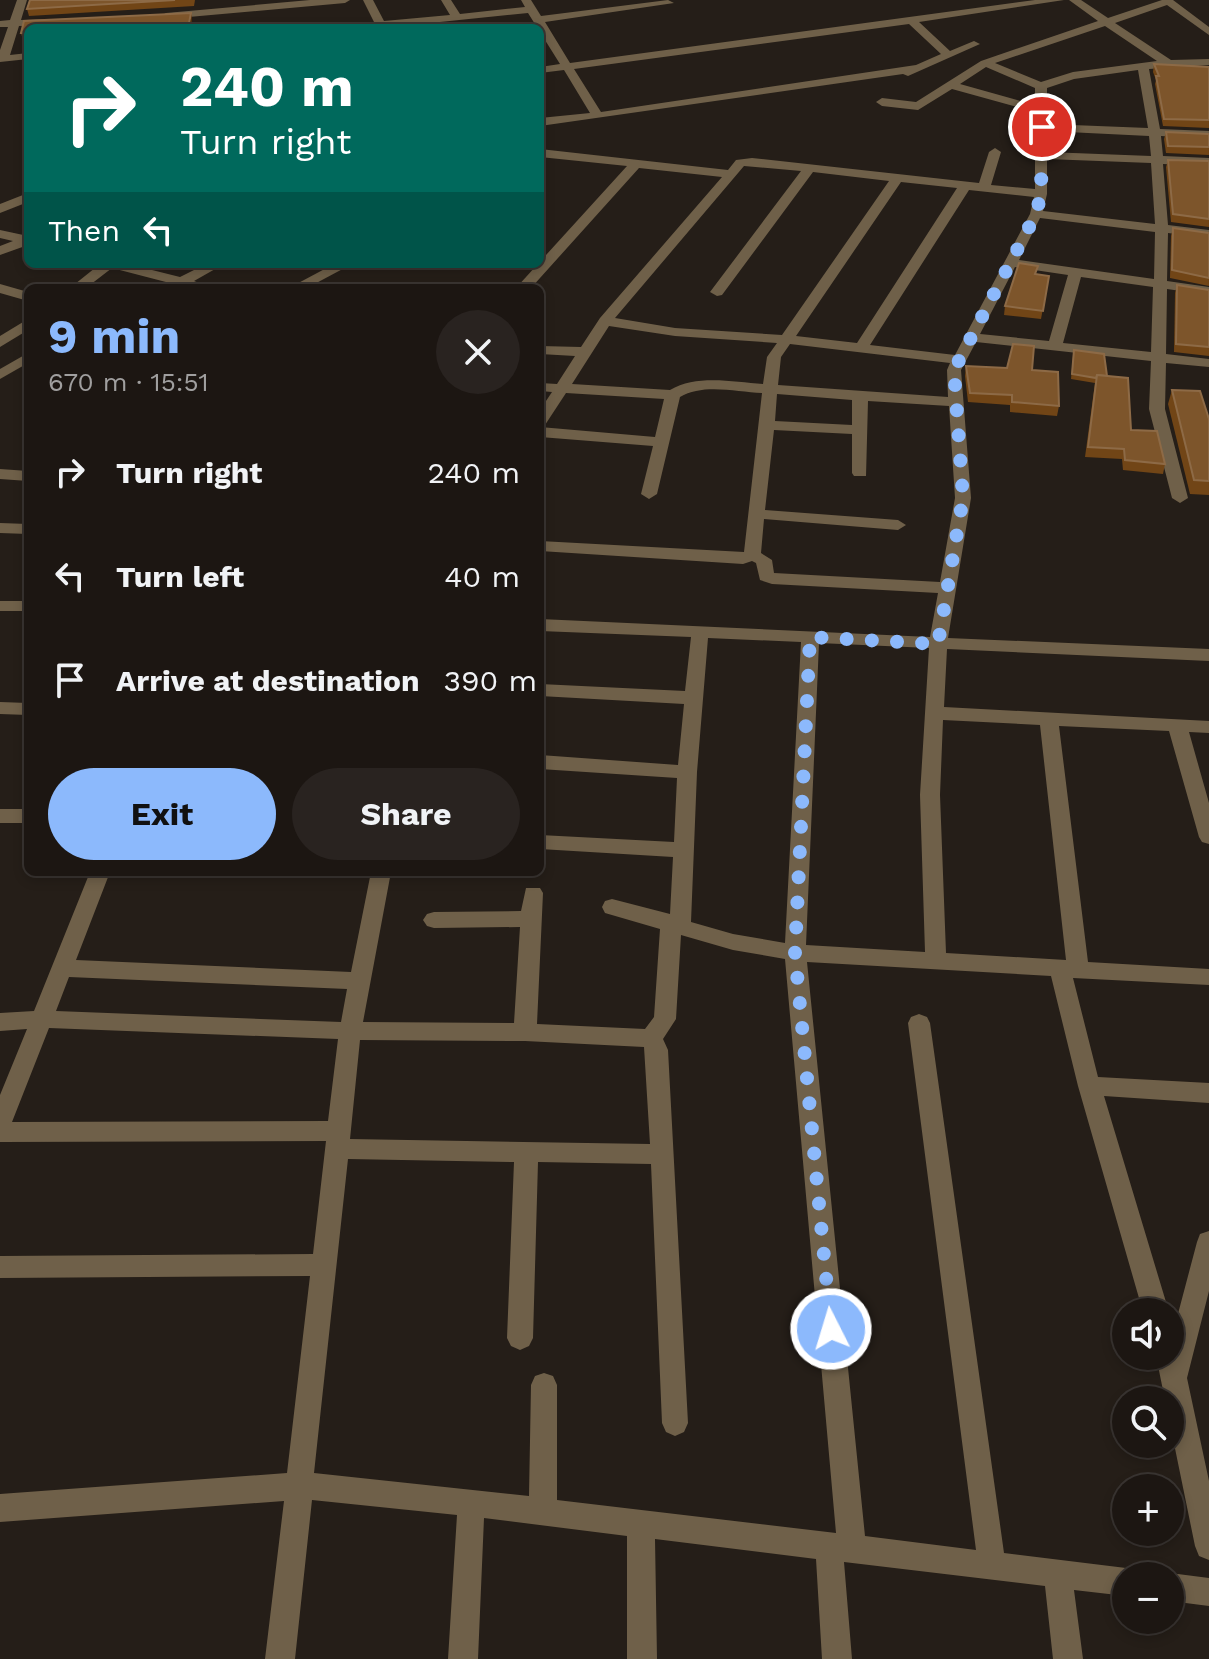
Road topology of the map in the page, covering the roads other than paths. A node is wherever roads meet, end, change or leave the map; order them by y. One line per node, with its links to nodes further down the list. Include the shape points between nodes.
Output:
1 (22, 0): 17 (street)
2 (197, 0): 10 (street)
3 (345, 0): 10 (street)
4 (368, 0): 19 (street)
5 (446, 0): 12 (street)
6 (1059, 0): 13 (street)
7 (1074, 0): 15 (street)
8 (669, 3): 9 (street)
9 (531, 10): 12 (street)
10 (195, 14): 11 (street); 18 (street)
11 (150, 16)
12 (457, 17): 20 (street)
13 (911, 20): 24 (street); 31 (street)
14 (59, 21): 17 (street)
15 (1107, 21): 22 (street, via 1170,2); 28 (street); 29 (street)
16 (0, 24): 17 (street)
17 (14, 24): 26 (street)
18 (193, 24)
19 (380, 24)
20 (390, 24)
21 (544, 31): 31 (street)
22 (1209, 32)
23 (974, 44): 24 (street)
24 (948, 55): 32 (street)
25 (24, 56): 26 (street)
26 (2, 58)
27 (1209, 62): 29 (street)
28 (985, 63): 35 (street); 36 (street)
29 (1167, 63): 30 (street)
30 (1143, 66): 36 (street); 42 (street)
31 (566, 67): 33 (street); 39 (street)
32 (921, 68): 34 (street); 39 (street)
33 (544, 70)
34 (894, 81)
35 (953, 86): 37 (street, via 918,106); 38 (street)
36 (1041, 86): 38 (street)
37 (882, 102)
38 (1042, 110): 41 (street)
39 (598, 116): 40 (street)
40 (544, 122)
41 (1042, 127): 42 (street); 46 (street)
42 (1155, 132): 43 (street); 48 (street)
43 (1209, 135)
44 (995, 152): 56 (street)
45 (544, 154): 47 (street)
46 (1042, 155): 48 (street); 57 (street)
47 (563, 157): 50 (street); 51 (street)
48 (1155, 159): 49 (street); 61 (street)
49 (1209, 162)
50 (635, 165): 53 (street); 68 (street)
51 (544, 166)
52 (808, 170): 53 (street, via 745,162); 54 (street); 83 (street)
53 (733, 174): 85 (street)
54 (896, 180): 55 (street); 88 (street)
55 (965, 186): 56 (street); 91 (street)
56 (984, 188): 57 (street)
57 (1041, 194): 60 (street)
58 (24, 199): 59 (street)
59 (0, 209)
60 (1036, 214): 61 (street); 67 (street)
61 (1162, 229): 63 (street); 80 (street)
62 (0, 234): 64 (street)
63 (1209, 234)
64 (24, 240)
65 (24, 242): 66 (street)
66 (0, 251)
67 (1009, 263): 74 (street); 87 (street)
68 (544, 265)
69 (105, 268): 76 (street)
70 (127, 268): 75 (street)
71 (209, 268): 75 (street)
72 (337, 268): 78 (street)
73 (541, 268): 79 (street)
74 (1075, 273): 80 (street); 90 (street)
75 (181, 282): 77 (street)
76 (83, 284)
77 (188, 284)
78 (304, 284)
79 (527, 284)
80 (1159, 284): 82 (street); 94 (street)
81 (0, 288): 84 (street)
82 (1209, 291)
83 (717, 292)
84 (24, 296)
85 (605, 321): 88 (street); 93 (street)
86 (24, 326): 89 (street)
87 (972, 337): 90 (street); 96 (street)
88 (784, 339): 91 (street); 101 (street, via 774,357)
89 (0, 343)
90 (1055, 346): 94 (street)
91 (861, 348): 96 (street)
92 (544, 350): 93 (street)
93 (587, 352): 100 (street)
94 (1158, 357): 97 (street); 112 (street, via 1157,409)
95 (24, 360): 98 (street)
96 (961, 360): 104 (street, via 954,370)
97 (1209, 363)
98 (0, 375)
99 (544, 387): 100 (street)
100 (562, 388): 102 (street); 105 (street)
101 (769, 391): 102 (street, via 706,385); 103 (street); 106 (street)
102 (673, 395): 109 (street)
103 (860, 396): 104 (street); 107 (street)
104 (955, 402): 119 (street, via 963,498)
105 (544, 416)
106 (766, 425): 107 (street); 113 (street)
107 (859, 430): 110 (street)
108 (544, 432): 109 (street)
109 (661, 442): 111 (street)
110 (860, 473)
111 (649, 494)
112 (1180, 498)
113 (758, 514): 114 (street); 118 (street)
114 (898, 525)
115 (0, 528): 116 (street)
116 (24, 529)
117 (544, 546): 118 (street, via 743,559)
118 (752, 555): 119 (street, via 764,560 766,576 772,579)
119 (945, 588): 125 (street)
120 (0, 606): 121 (street)
121 (24, 606)
122 (544, 625): 123 (street)
123 (700, 631): 124 (street); 128 (street)
124 (810, 637): 125 (street); 150 (street)
125 (938, 644): 126 (street); 131 (street)
126 (1209, 655)
127 (544, 690): 128 (street)
128 (695, 698): 136 (street)
129 (0, 708): 130 (street)
130 (24, 709)
131 (935, 713): 132 (street); 151 (street, via 930,795)
132 (1049, 719): 133 (street); 153 (street)
133 (1177, 725): 134 (street); 137 (street)
134 (1209, 727)
135 (544, 762): 136 (street)
136 (687, 772): 142 (street)
137 (1205, 810): 140 (street)
138 (0, 816): 139 (street)
139 (24, 816)
140 (1209, 837)
141 (544, 842): 142 (street)
142 (683, 850): 149 (street)
143 (98, 876): 152 (street)
144 (380, 876): 155 (street)
145 (533, 893): 147 (street)
146 (612, 907): 149 (street)
147 (531, 919): 148 (street); 160 (street)
148 (434, 920)
149 (675, 923): 150 (street, via 733,942); 161 (street, via 665,1019)
150 (795, 953): 151 (street); 184 (street)
151 (936, 963): 153 (street)
152 (62, 968): 155 (street); 156 (street)
153 (1069, 971): 154 (street); 162 (street)
154 (1209, 977)
155 (358, 981): 159 (street)
156 (42, 1019): 157 (street); 159 (street); 164 (street)
157 (0, 1022)
158 (919, 1023): 185 (street)
159 (350, 1031): 160 (street); 166 (street)
160 (525, 1032): 161 (street)
161 (651, 1038): 168 (street, via 657,1050)
162 (1089, 1086): 163 (street); 172 (street)
163 (1209, 1093)
164 (0, 1124)
165 (0, 1132): 166 (street)
166 (337, 1140): 167 (street); 170 (street)
167 (526, 1152): 168 (street); 174 (street)
168 (661, 1154): 177 (street)
169 (1209, 1242): 173 (street)
170 (323, 1265): 171 (street); 178 (street)
171 (0, 1267)
172 (1152, 1298)
173 (1184, 1325)
174 (520, 1338)
175 (1173, 1370): 183 (street)
176 (544, 1385): 181 (street)
177 (675, 1423)
178 (299, 1486): 179 (street); 180 (street); 190 (street)
179 (471, 1505): 181 (street); 191 (street)
180 (0, 1508)
181 (543, 1512): 182 (street)
182 (641, 1523): 184 (street); 192 (street)
183 (1209, 1546)
184 (841, 1547): 185 (street); 193 (street)
185 (992, 1566): 186 (street)
186 (1058, 1573): 187 (street); 194 (street)
187 (1112, 1580)
188 (1184, 1589): 189 (street)
189 (1209, 1592)
190 (280, 1659)
191 (463, 1659)
192 (642, 1659)
193 (837, 1659)
194 (1068, 1659)

